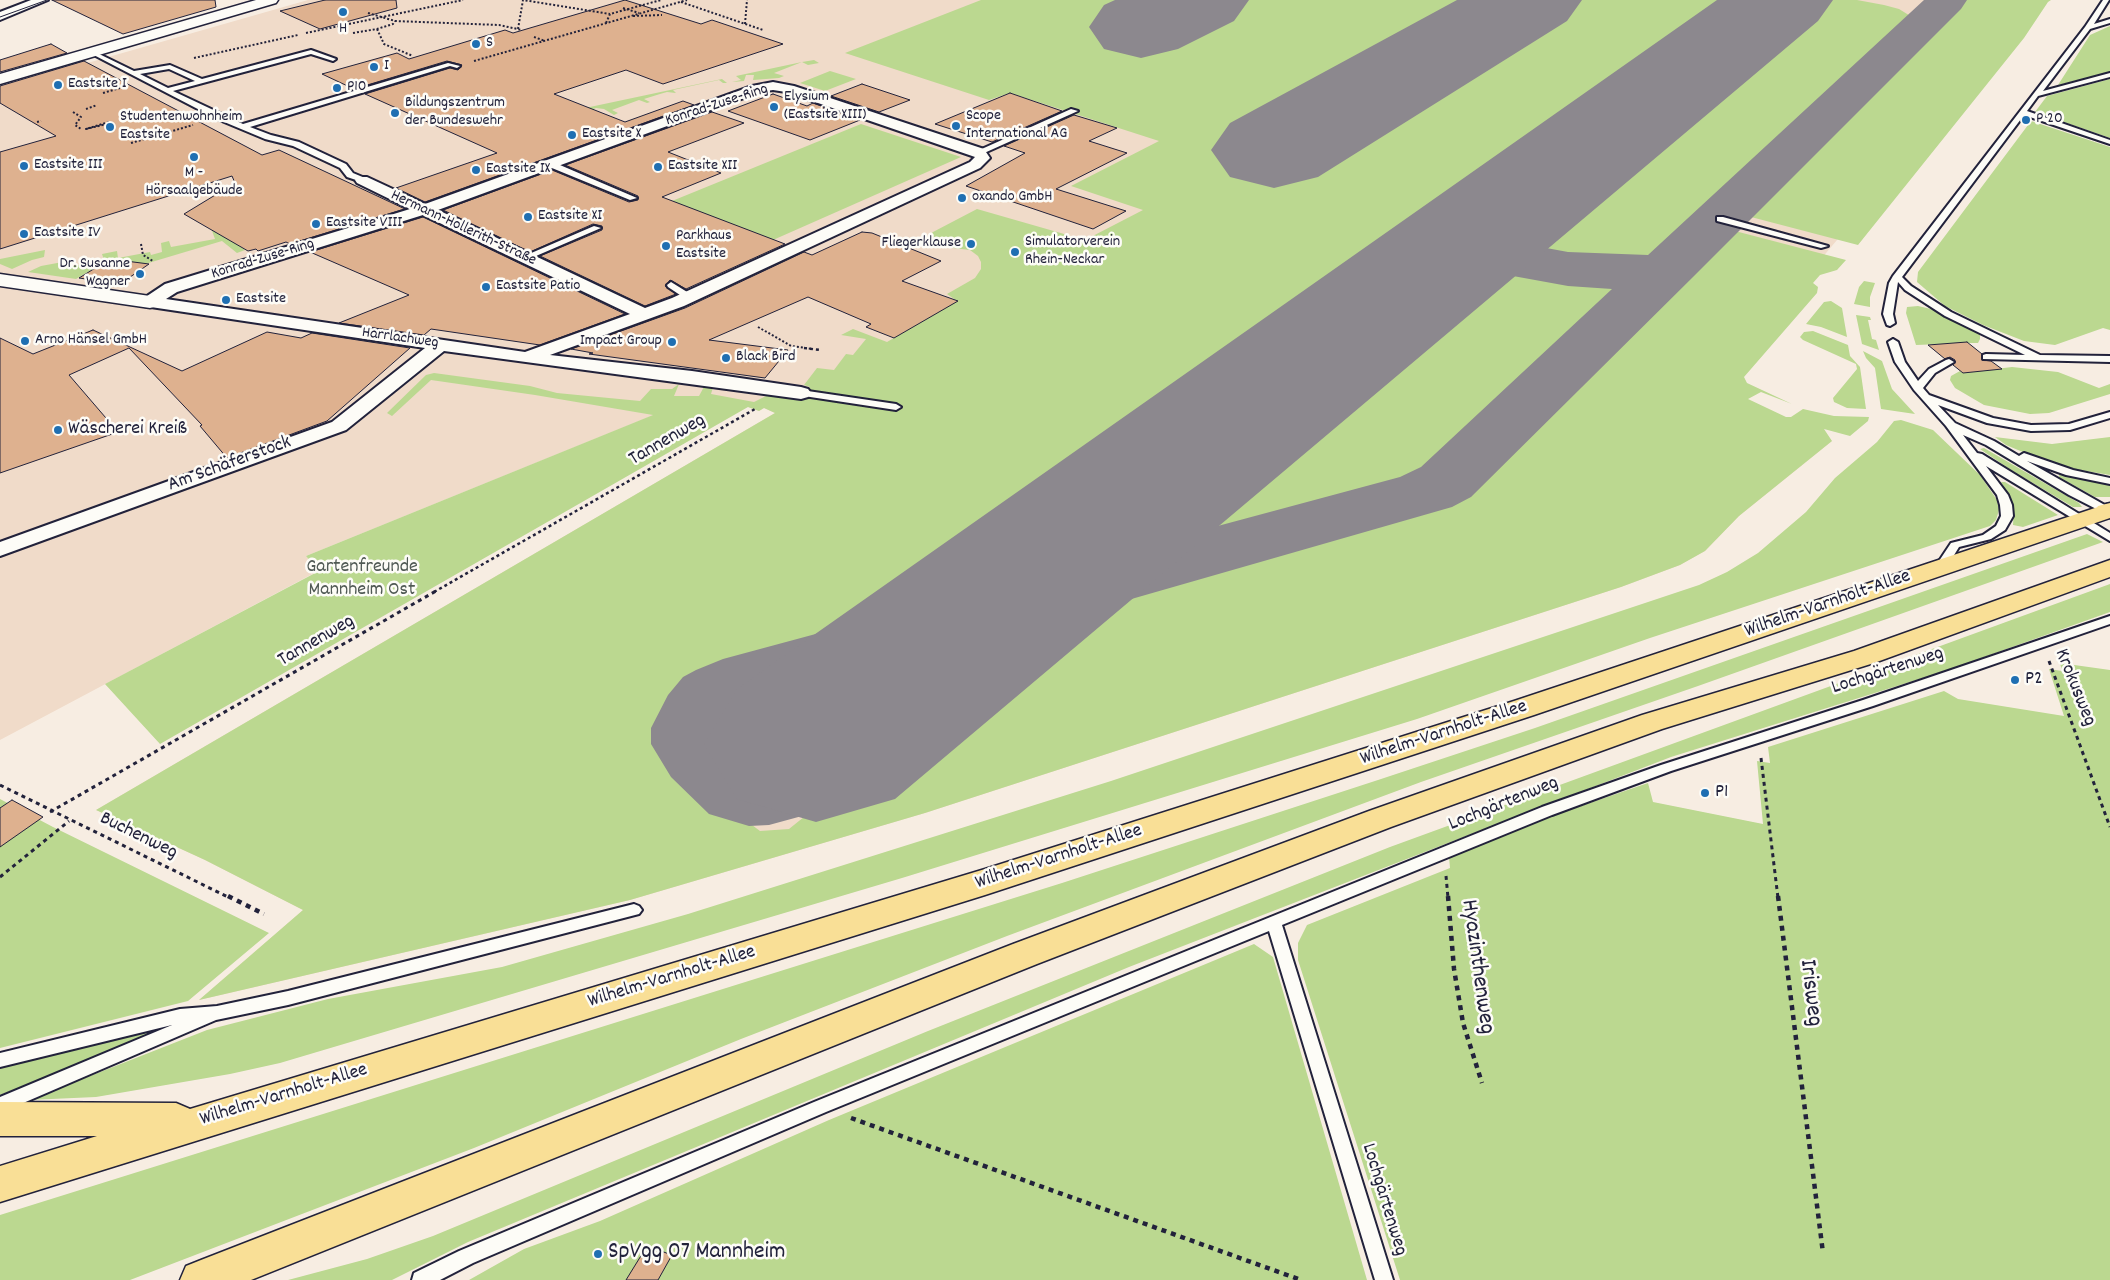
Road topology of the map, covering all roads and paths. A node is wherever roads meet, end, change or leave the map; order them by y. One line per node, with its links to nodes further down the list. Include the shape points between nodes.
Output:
1 (42, 0): 11 (street)
2 (271, 0): 30 (main road)
3 (463, 0): 17 (path)
4 (661, 0): 10 (path)
5 (687, 0): 8 (path)
6 (748, 0): 21 (path)
7 (2106, 0): 23 (lane)
8 (680, 2): 14 (path); 21 (path)
9 (623, 8): 10 (path)
10 (629, 10): 13 (path); 14 (path)
11 (4, 12)
12 (368, 12): 17 (path)
13 (610, 14): 20 (path); 22 (path, via 523,0)
14 (639, 14): 16 (path)
15 (662, 15): 16 (path)
16 (630, 16): 20 (path)
17 (385, 18): 18 (path); 33 (path, via 265,41)
18 (395, 21): 22 (path); 24 (path)
19 (2110, 21): 23 (lane)
20 (606, 23): 29 (path)
21 (745, 24): 26 (path)
22 (518, 28): 25 (path)
23 (2088, 28): 42 (lane)
24 (377, 29): 27 (path, via 360,34); 34 (path, via 384,44)
25 (522, 30)
26 (763, 30)
27 (353, 32)
28 (534, 37): 29 (path)
29 (545, 41): 32 (path)
30 (91, 52): 35 (lane); 37 (main road)
31 (333, 59): 38 (lane, via 312,52)
32 (457, 66): 34 (lane)
33 (162, 67): 35 (lane); 38 (lane, via 170,67)
34 (439, 67): 52 (lane)
35 (135, 72): 40 (lane)
36 (2110, 75): 42 (lane)
37 (0, 79)
38 (201, 81): 40 (lane)
39 (126, 86): 41 (path)
40 (168, 90): 48 (lane)
41 (103, 93)
42 (2036, 95): 47 (lane)
43 (98, 106): 44 (path)
44 (86, 109)
45 (1074, 111): 56 (lane)
46 (73, 112): 53 (path, via 81,117 75,125)
47 (2022, 112): 54 (lane); 67 (lane)
48 (220, 117): 52 (lane); 55 (path)
49 (41, 121): 50 (path)
50 (37, 122)
51 (110, 123): 51 (path, via 86,129)
52 (244, 126): 58 (lane, via 268,137 296,144 343,166 350,175)
53 (81, 128)
54 (2110, 142)
55 (131, 143)
56 (979, 152): 57 (street, Konrad-Zuse-Ring, via 773,86); 70 (street, via 983,158 975,165)
57 (550, 164): 59 (lane); 60 (street, Konrad-Zuse-Ring)
58 (362, 180): 60 (street, Hermann-Hollerith-Straße, via 373,188)
59 (633, 198)
60 (426, 210): 65 (street, Hermann-Hollerith-Straße); 71 (street, Konrad-Zuse-Ring, via 172,288)
61 (1720, 219): 64 (lane)
62 (597, 228): 65 (lane)
63 (141, 244): 66 (path, via 143,255)
64 (1824, 246)
65 (526, 257): 72 (street, Hermann-Hollerith-Straße)
66 (153, 261)
67 (1897, 276): 73 (lane, via 1888,314); 80 (lane, via 1908,288 1948,314)
68 (0, 280): 71 (main road, Harrlachweg)
69 (670, 286): 70 (lane)
70 (689, 297): 72 (street)
71 (150, 302): 76 (street, Harrlachweg)
72 (646, 315): 79 (street)
73 (1890, 323)
74 (758, 327): 77 (path, via 791,346)
75 (1893, 342): 83 (lane, via 1900,362)
76 (440, 345): 79 (street, Harrlachweg); 96 (street, Am Schäferstock, via 339,426)
77 (820, 350)
78 (1986, 357): 80 (lane)
79 (526, 358): 84 (street, Harrlachweg)
80 (2039, 358): 81 (lane)
81 (2110, 359)
82 (1949, 362): 83 (lane, via 1932,371)
83 (1918, 388): 85 (lane)
84 (801, 393): 86 (lane)
85 (1925, 396): 88 (lane, via 1991,421 2031,428 2070,427); 89 (lane)
86 (896, 408)
87 (754, 409): 103 (path, Tannenweg)
88 (2110, 414)
89 (1950, 424): 90 (lane); 91 (lane)
90 (1990, 443): 92 (lane, via 2070,473); 93 (lane)
91 (1969, 450): 94 (lane); 97 (lane, via 2002,495 2007,516 2001,528 1987,537 1956,545)
92 (2110, 480)
93 (2109, 511): 94 (main road, Wilhelm-Varnholt-Allee)
94 (2080, 520): 95 (lane); 97 (main road, Wilhelm-Varnholt-Allee)
95 (2110, 538)
96 (0, 549)
97 (1941, 567): 117 (main road, Wilhelm-Varnholt-Allee, via 1524,708 994,879)
98 (2110, 568): 120 (main road, via 1864,657 1652,722 1380,819 1025,954)
99 (2110, 620): 100 (lane, Lochgärtenweg)
100 (2040, 645): 101 (lane, Lochgärtenweg); 105 (path, Krokusweg, via 2054,670)
101 (1759, 738): 106 (lane, Lochgärtenweg, via 1547,811); 119 (path, Irisweg)
102 (0, 785): 103 (path, Buchenweg)
103 (50, 812): 104 (path, Buchenweg)
104 (69, 821): 107 (path); 109 (path, Buchenweg)
105 (2110, 827)
106 (1444, 854): 110 (lane, Lochgärtenweg); 113 (path, Hyazinthenweg, via 1462,1023)
107 (0, 877)
108 (634, 910): 111 (lane)
109 (264, 914)
110 (1274, 924): 115 (lane); 123 (lane, Lochgärtenweg)
111 (217, 1013): 112 (lane, via 180,1016); 114 (lane)
112 (0, 1060)
113 (1482, 1083)
114 (0, 1105)
115 (820, 1107): 121 (lane, via 466,1257); 122 (path)
116 (0, 1119): 117 (main road)
117 (202, 1121): 118 (main road, Wilhelm-Varnholt-Allee)
118 (0, 1184)
119 (1823, 1253)
120 (201, 1280)
121 (421, 1280)
122 (1301, 1280)
123 (1384, 1280)

